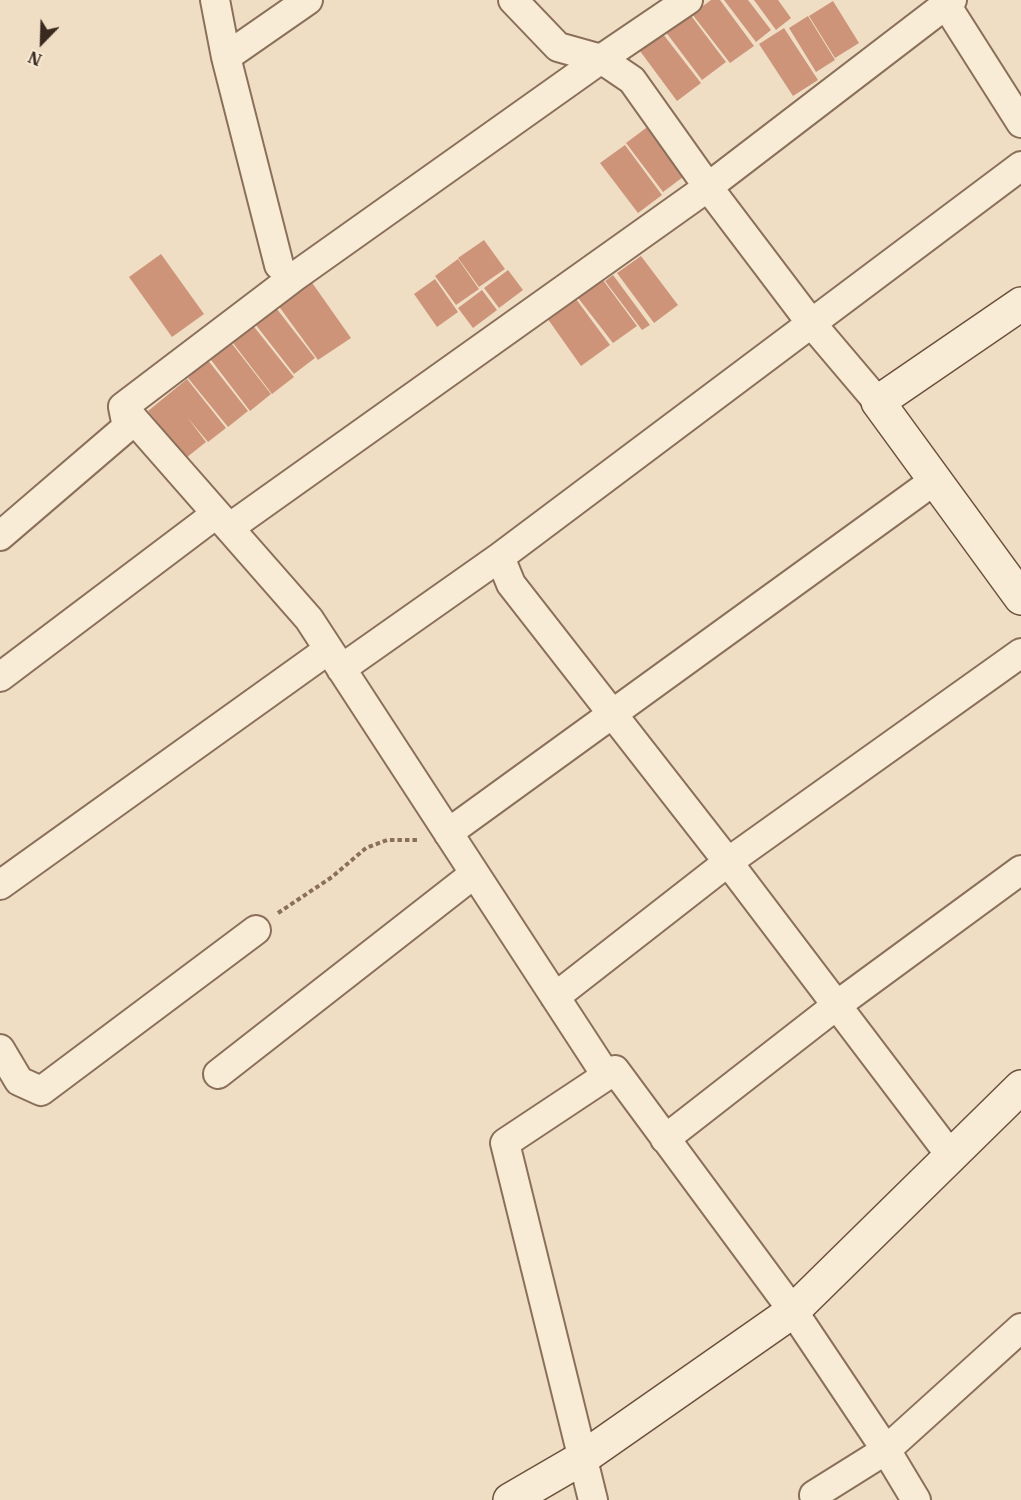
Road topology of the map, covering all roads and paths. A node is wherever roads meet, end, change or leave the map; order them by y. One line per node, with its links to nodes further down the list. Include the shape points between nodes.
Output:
1 (215, 0): 6 (street)
2 (308, 0): 6 (street)
3 (513, 0): 7 (street, via 558,47)
4 (688, 0): 7 (street)
5 (947, 2): 8 (street); 10 (street)
6 (226, 57): 11 (street)
7 (601, 58): 10 (street, via 632,80); 15 (street, via 294,277)
8 (1021, 123)
9 (1021, 166): 13 (street)
10 (708, 187): 13 (street); 17 (street)
11 (279, 265)
12 (1021, 304): 14 (street)
13 (811, 323): 14 (street); 19 (street)
14 (878, 402): 16 (street)
15 (123, 407): 17 (street); 18 (street, via 127,427)
16 (936, 480): 20 (street); 24 (street)
17 (223, 521): 22 (street, via 309,620); 23 (street)
18 (0, 536)
19 (500, 557): 22 (street); 24 (street, via 511,584)
20 (1021, 598)
21 (1021, 653): 26 (street)
22 (335, 660): 25 (street); 29 (street)
23 (0, 677)
24 (613, 713): 25 (street); 26 (street)
25 (448, 833): 28 (street); 30 (path, via 434,840 387,840 366,849)
26 (728, 862): 31 (street); 32 (street)
27 (1021, 870): 32 (street)
28 (474, 874): 31 (street); 34 (street)
29 (0, 885)
30 (256, 930): 33 (street, via 41,1090 19,1081)
31 (555, 997): 35 (street)
32 (837, 1005): 37 (street); 38 (street)
33 (0, 1049)
34 (218, 1074)
35 (606, 1076): 37 (street, via 615,1070); 42 (street, via 504,1143)
36 (1021, 1088): 38 (street)
37 (665, 1139): 39 (street)
38 (951, 1156): 39 (street)
39 (793, 1311): 41 (street); 42 (street)
40 (1021, 1328): 41 (street)
41 (886, 1450): 43 (street); 46 (street)
42 (584, 1457): 44 (street); 45 (street)
43 (814, 1495)
44 (510, 1500)
45 (593, 1500)
46 (916, 1500)

